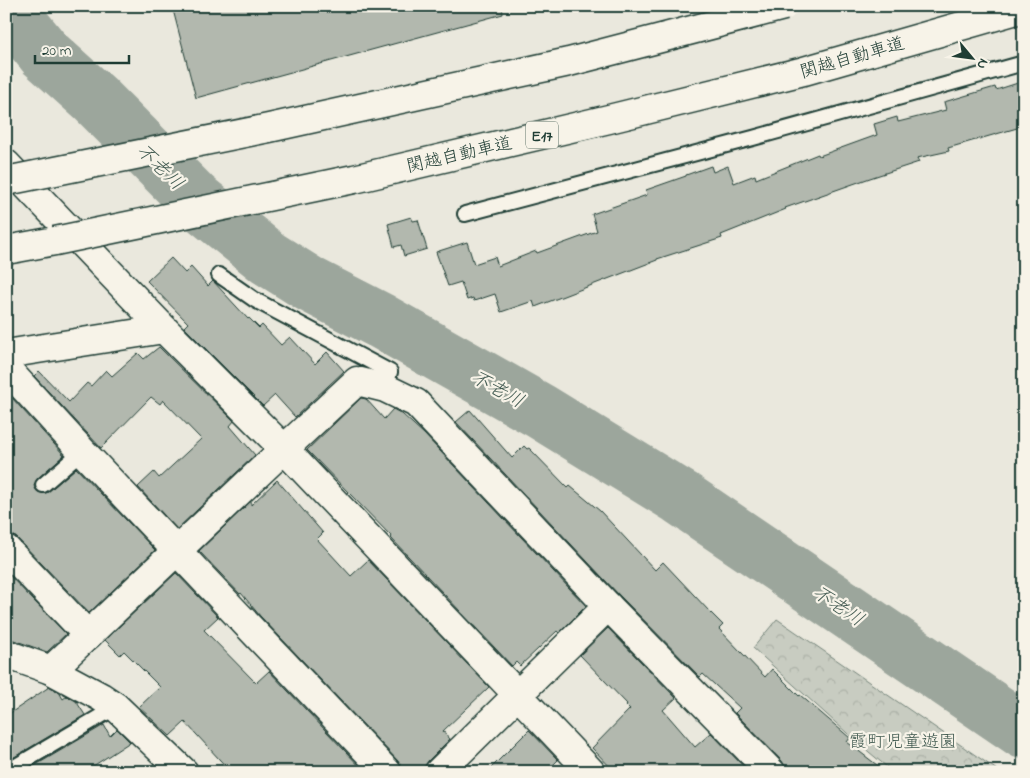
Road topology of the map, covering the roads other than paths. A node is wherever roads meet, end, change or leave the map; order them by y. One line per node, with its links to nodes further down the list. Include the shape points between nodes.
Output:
1 (784, 6): 5 (main road, bridge, via 569,62 269,128)
2 (1024, 8): 7 (main road, 関越自動車道 / E17, bridge, via 804,71 354,180)
3 (1024, 63): 6 (lane)
4 (6, 164): 9 (main road)
5 (6, 181)
6 (465, 214)
7 (6, 250)
8 (219, 276): 12 (lane, via 255,300 390,372)
9 (164, 329): 10 (main road); 13 (main road)
10 (6, 354)
11 (6, 368): 14 (main road)
12 (385, 388): 13 (main road, via 357,381); 18 (main road, via 416,403)
13 (284, 449): 17 (main road); 22 (main road)
14 (82, 451): 15 (lane); 17 (main road)
15 (43, 485)
16 (6, 549): 19 (main road)
17 (177, 551): 19 (main road); 26 (main road)
18 (608, 606): 22 (main road); 29 (main road)
19 (88, 635): 21 (main road)
20 (6, 654): 21 (main road)
21 (51, 670): 23 (main road)
22 (518, 695): 27 (main road); 28 (main road)
23 (116, 706): 24 (lane); 25 (main road)
24 (6, 772)
25 (184, 772)
26 (386, 772)
27 (439, 772)
28 (591, 772)
29 (771, 772)

